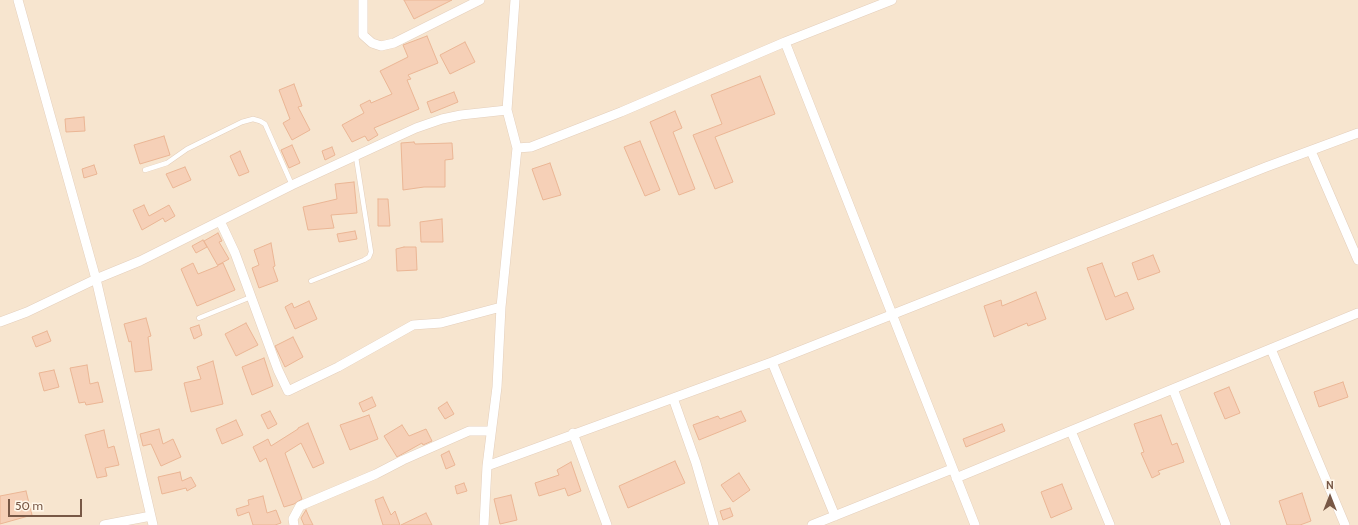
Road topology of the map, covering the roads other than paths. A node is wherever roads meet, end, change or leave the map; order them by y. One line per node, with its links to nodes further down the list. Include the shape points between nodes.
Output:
1 (18, 0): 16 (street)
2 (363, 0): 3 (street, via 363,35 372,43 381,46 394,43 435,24)
3 (480, 0)
4 (515, 0): 7 (street)
5 (892, 0): 6 (street)
6 (785, 42): 9 (street, via 621,112 531,147); 21 (street)
7 (507, 110): 9 (street); 11 (street, via 442,119 416,128)
8 (1358, 133): 10 (street)
9 (517, 148): 19 (street)
10 (1311, 151): 15 (street); 21 (street)
11 (356, 157): 13 (street); 17 (lane, via 369,257)
12 (145, 170): 13 (lane, via 167,163 186,149 253,119 265,124)
13 (292, 185): 14 (street)
14 (220, 221): 16 (street, via 140,261); 18 (street)
15 (1358, 260)
16 (96, 279): 23 (street, via 27,312); 34 (street)
17 (311, 281)
18 (251, 297): 19 (street, via 288,391 413,326 441,323); 22 (lane)
19 (501, 307): 28 (street)
20 (1358, 314): 24 (street)
21 (892, 316): 25 (street); 32 (street)
22 (199, 318)
23 (0, 321)
24 (1271, 349): 26 (street); 46 (street)
25 (772, 362): 27 (street); 35 (street)
26 (1173, 389): 29 (street); 45 (street)
27 (673, 398): 30 (street); 41 (street)
28 (492, 431): 31 (street); 38 (street, via 469,431 300,506 293,519)
29 (1071, 431): 33 (street); 44 (street)
30 (573, 433): 31 (street); 40 (street)
31 (487, 466): 39 (street)
32 (952, 469): 33 (street); 35 (street)
33 (956, 478): 43 (street)
34 (151, 516): 36 (street); 37 (street)
35 (835, 516): 42 (street)
36 (104, 525)
37 (153, 525)
38 (294, 525)
39 (484, 525)
40 (607, 525)
41 (714, 525)
42 (812, 525)
43 (975, 525)
44 (1110, 525)
45 (1226, 525)
46 (1345, 525)

